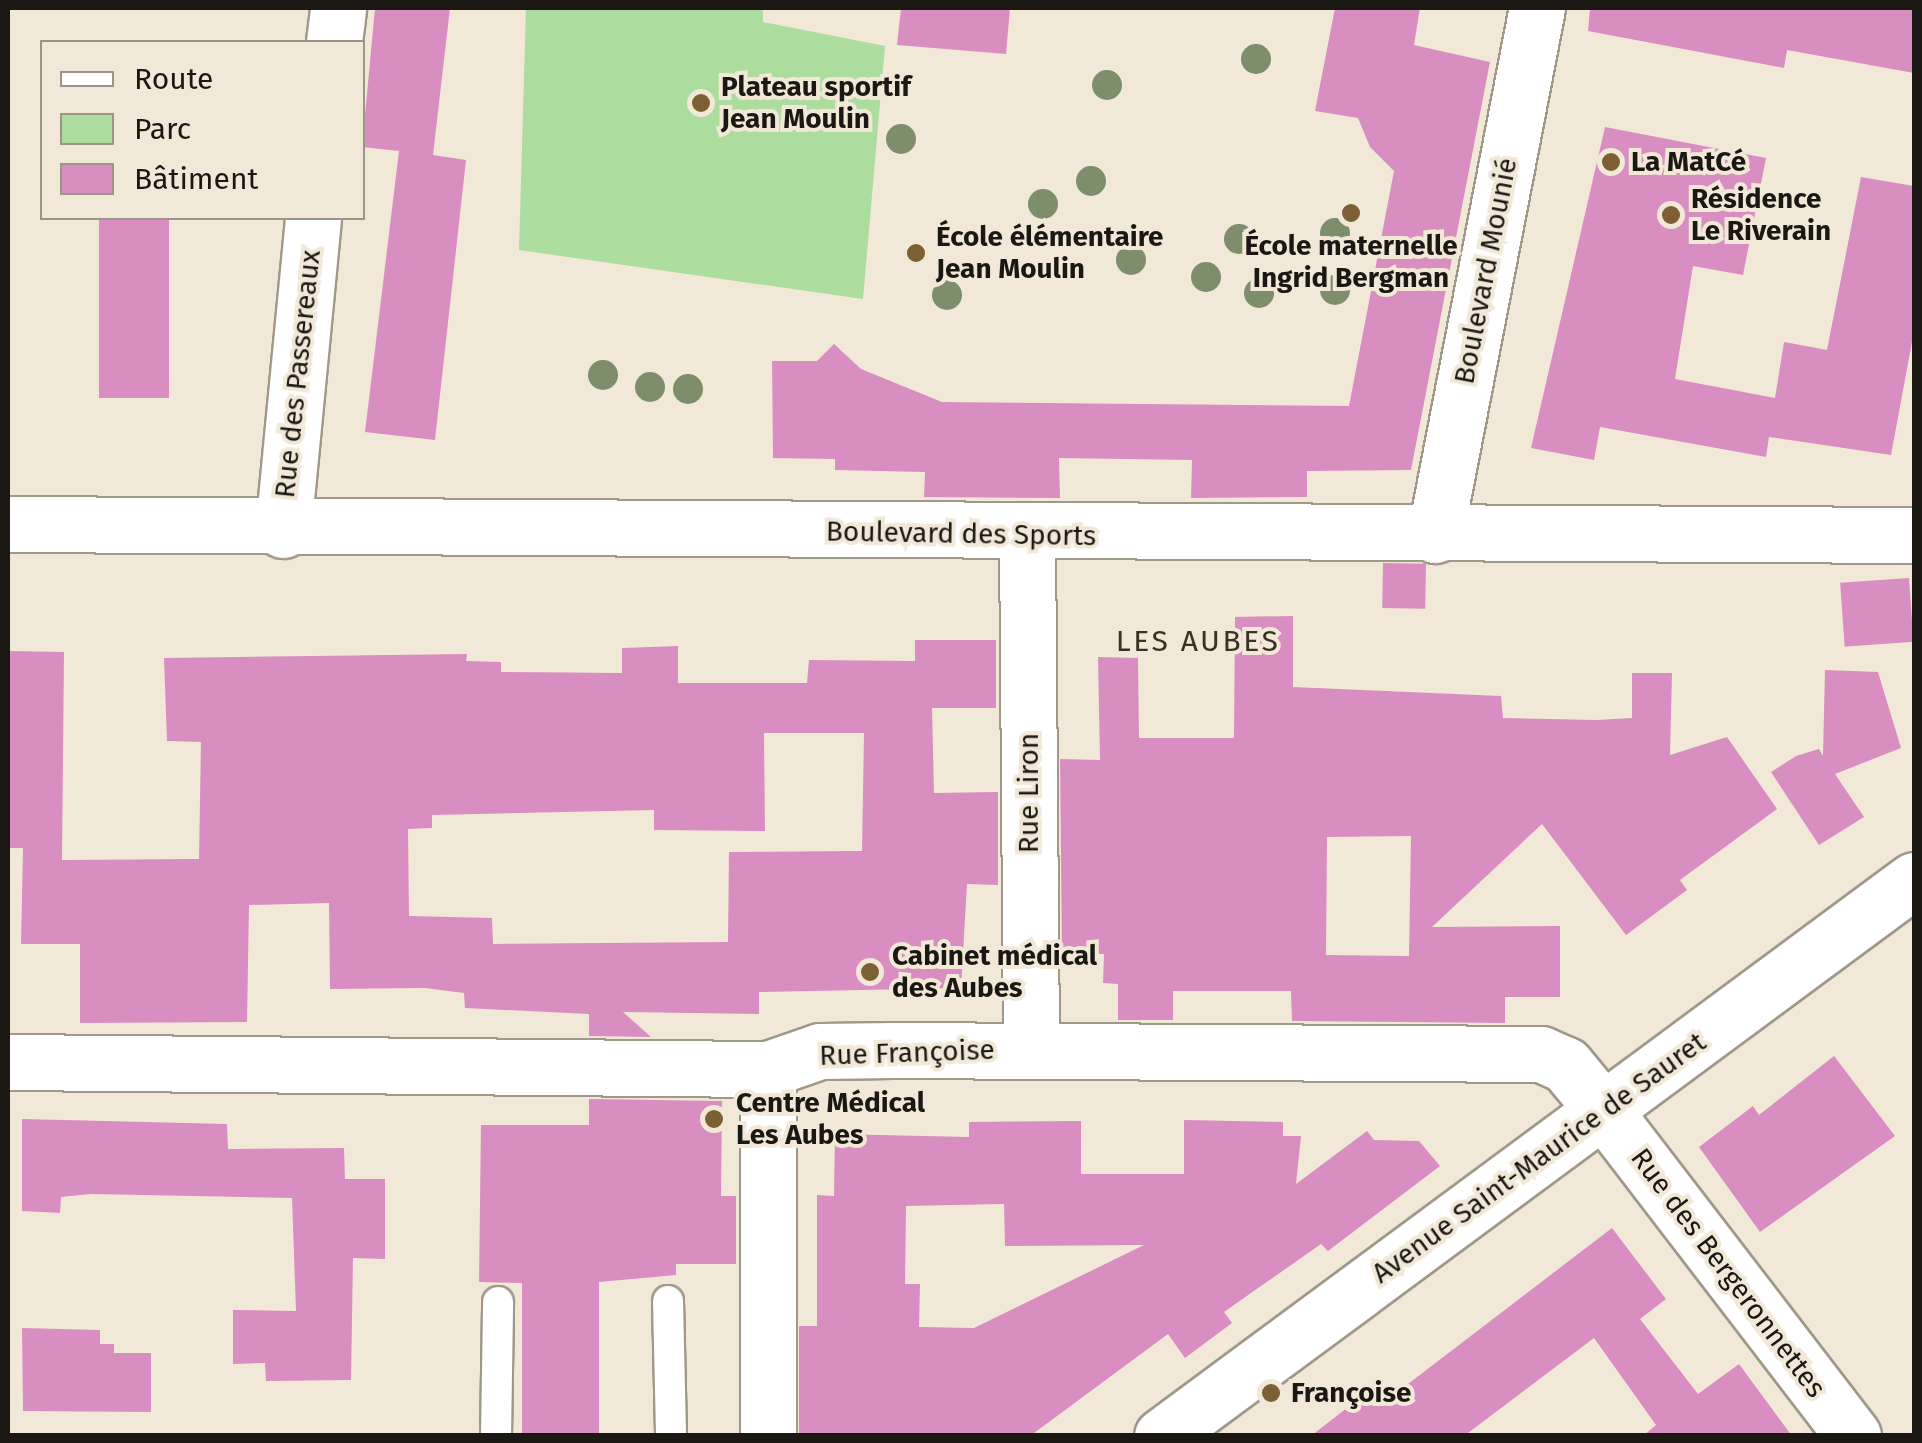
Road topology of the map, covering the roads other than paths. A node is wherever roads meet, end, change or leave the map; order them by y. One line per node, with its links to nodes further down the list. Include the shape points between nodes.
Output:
1 (338, 8): 3 (street)
2 (1537, 8): 7 (street, Boulevard Mounié)
3 (334, 40)
4 (313, 220): 6 (street, Rue des Passereaux)
5 (8, 524): 6 (street, Boulevard des Sports)
6 (284, 530): 8 (street, Boulevard des Sports)
7 (1436, 535): 8 (street, Boulevard des Sports); 9 (street, Boulevard des Sports)
8 (1027, 536): 11 (street, Rue Liron)
9 (1914, 536)
10 (1914, 880): 14 (street, Avenue Saint-Maurice de Sauret)
11 (1031, 1050): 13 (street, Rue Françoise, via 820,1051); 14 (street, Rue Françoise, via 1540,1054 1566,1065)
12 (8, 1062): 13 (street, Rue Françoise)
13 (768, 1068): 19 (street)
14 (1604, 1111): 20 (street, Avenue Saint-Maurice de Sauret); 21 (street, Rue des Bergeronnettes)
15 (668, 1300): 18 (lane)
16 (498, 1302): 17 (lane)
17 (496, 1436)
18 (671, 1436)
19 (768, 1436)
20 (1162, 1436)
21 (1852, 1436)

